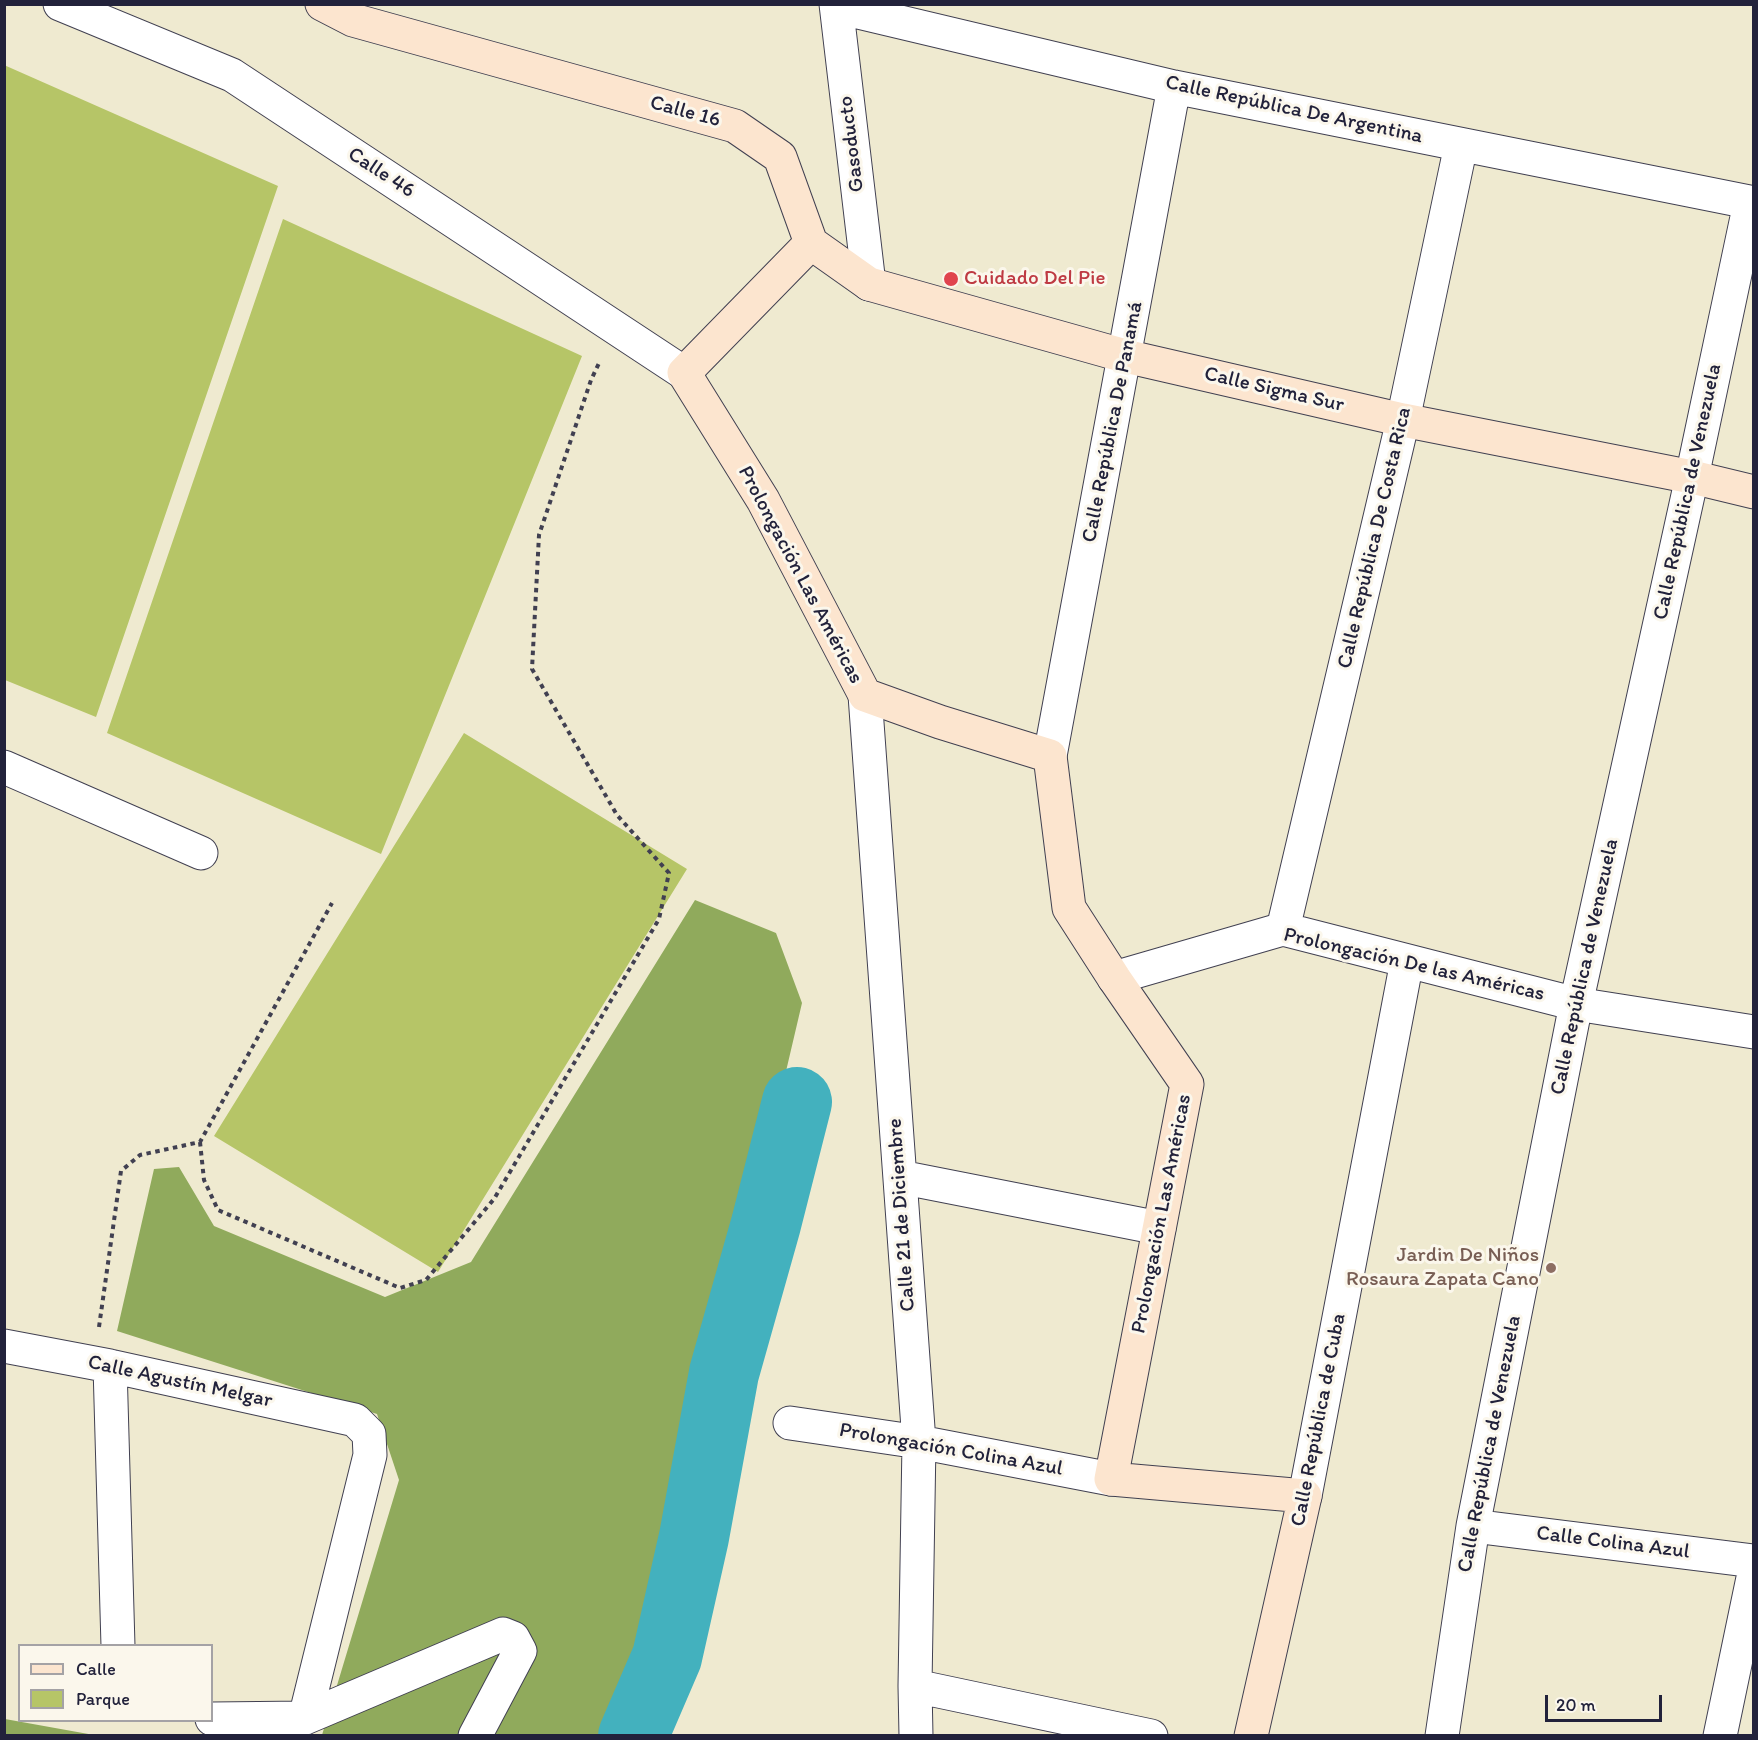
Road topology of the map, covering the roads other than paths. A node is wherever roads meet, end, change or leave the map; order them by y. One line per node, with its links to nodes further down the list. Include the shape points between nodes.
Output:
1 (60, 4): 11 (street, Calle 46, via 232,75)
2 (322, 4): 4 (main road, Calle 16)
3 (836, 6): 5 (street, Calle República De Argentina); 9 (street, Gasoducto)
4 (353, 12): 8 (main road, Calle 16, via 735,126 780,157)
5 (1174, 87): 6 (street, Calle República De Argentina); 10 (street, Calle República De Panamá)
6 (1461, 145): 7 (street, Calle República De Argentina); 12 (street, Calle República De Costa Rica)
7 (1752, 203): 13 (street, Calle República de Venezuela)
8 (811, 243): 9 (main road, Calle Sigma Sur); 11 (main road)
9 (869, 284): 10 (main road, Calle Sigma Sur)
10 (1125, 356): 12 (main road, Calle Sigma Sur); 16 (street, Calle República De Panamá)
11 (684, 373): 15 (main road, Prolongación Las Américas, via 763,500)
12 (1403, 420): 13 (main road, Calle Sigma Sur); 19 (street, Calle República De Costa Rica)
13 (1692, 477): 14 (main road, Calle Sigma Sur); 22 (street, Calle República de Venezuela)
14 (1754, 492)
15 (865, 695): 16 (main road, Prolongación Las Américas); 24 (street, Calle 21 de Diciembre)
16 (1050, 756): 21 (main road, Prolongación Las Américas, via 1069,908)
17 (4, 767): 18 (street)
18 (201, 853)
19 (1283, 929): 20 (street, Prolongación De las Américas); 21 (street, Prolongación De las Américas)
20 (1407, 961): 22 (street, Prolongación De las Américas); 31 (street, Calle República de Cuba)
21 (1114, 978): 25 (main road, Prolongación Las Américas, via 1187,1084)
22 (1576, 1004): 23 (street, Prolongación De las Américas); 32 (street, Calle República de Venezuela)
23 (1754, 1032)
24 (900, 1177): 25 (street); 29 (street, Calle 21 de Diciembre)
25 (1159, 1228): 30 (main road, Prolongación Las Américas)
26 (4, 1346): 27 (street, Calle Agustín Melgar)
27 (102, 1364): 35 (street); 37 (street, Calle Agustín Melgar, via 356,1420 369,1434 370,1455)
28 (790, 1423): 29 (street, Prolongación Colina Azul)
29 (919, 1442): 30 (street, Prolongación Colina Azul); 36 (street, Calle 21 de Diciembre)
30 (1111, 1479): 31 (main road)
31 (1305, 1496): 42 (main road, Calle República de Cuba)
32 (1473, 1526): 33 (street, Calle Colina Azul); 43 (street, Calle República de Venezuela)
33 (1754, 1561)
34 (1754, 1573): 44 (street)
35 (118, 1644)
36 (915, 1686): 40 (street, Calle 21 de Diciembre); 41 (street)
37 (304, 1718): 38 (street); 39 (street, via 503,1634 513,1638 520,1651)
38 (213, 1719)
39 (475, 1736)
40 (916, 1736)
41 (1151, 1736)
42 (1251, 1736)
43 (1442, 1736)
44 (1720, 1736)

